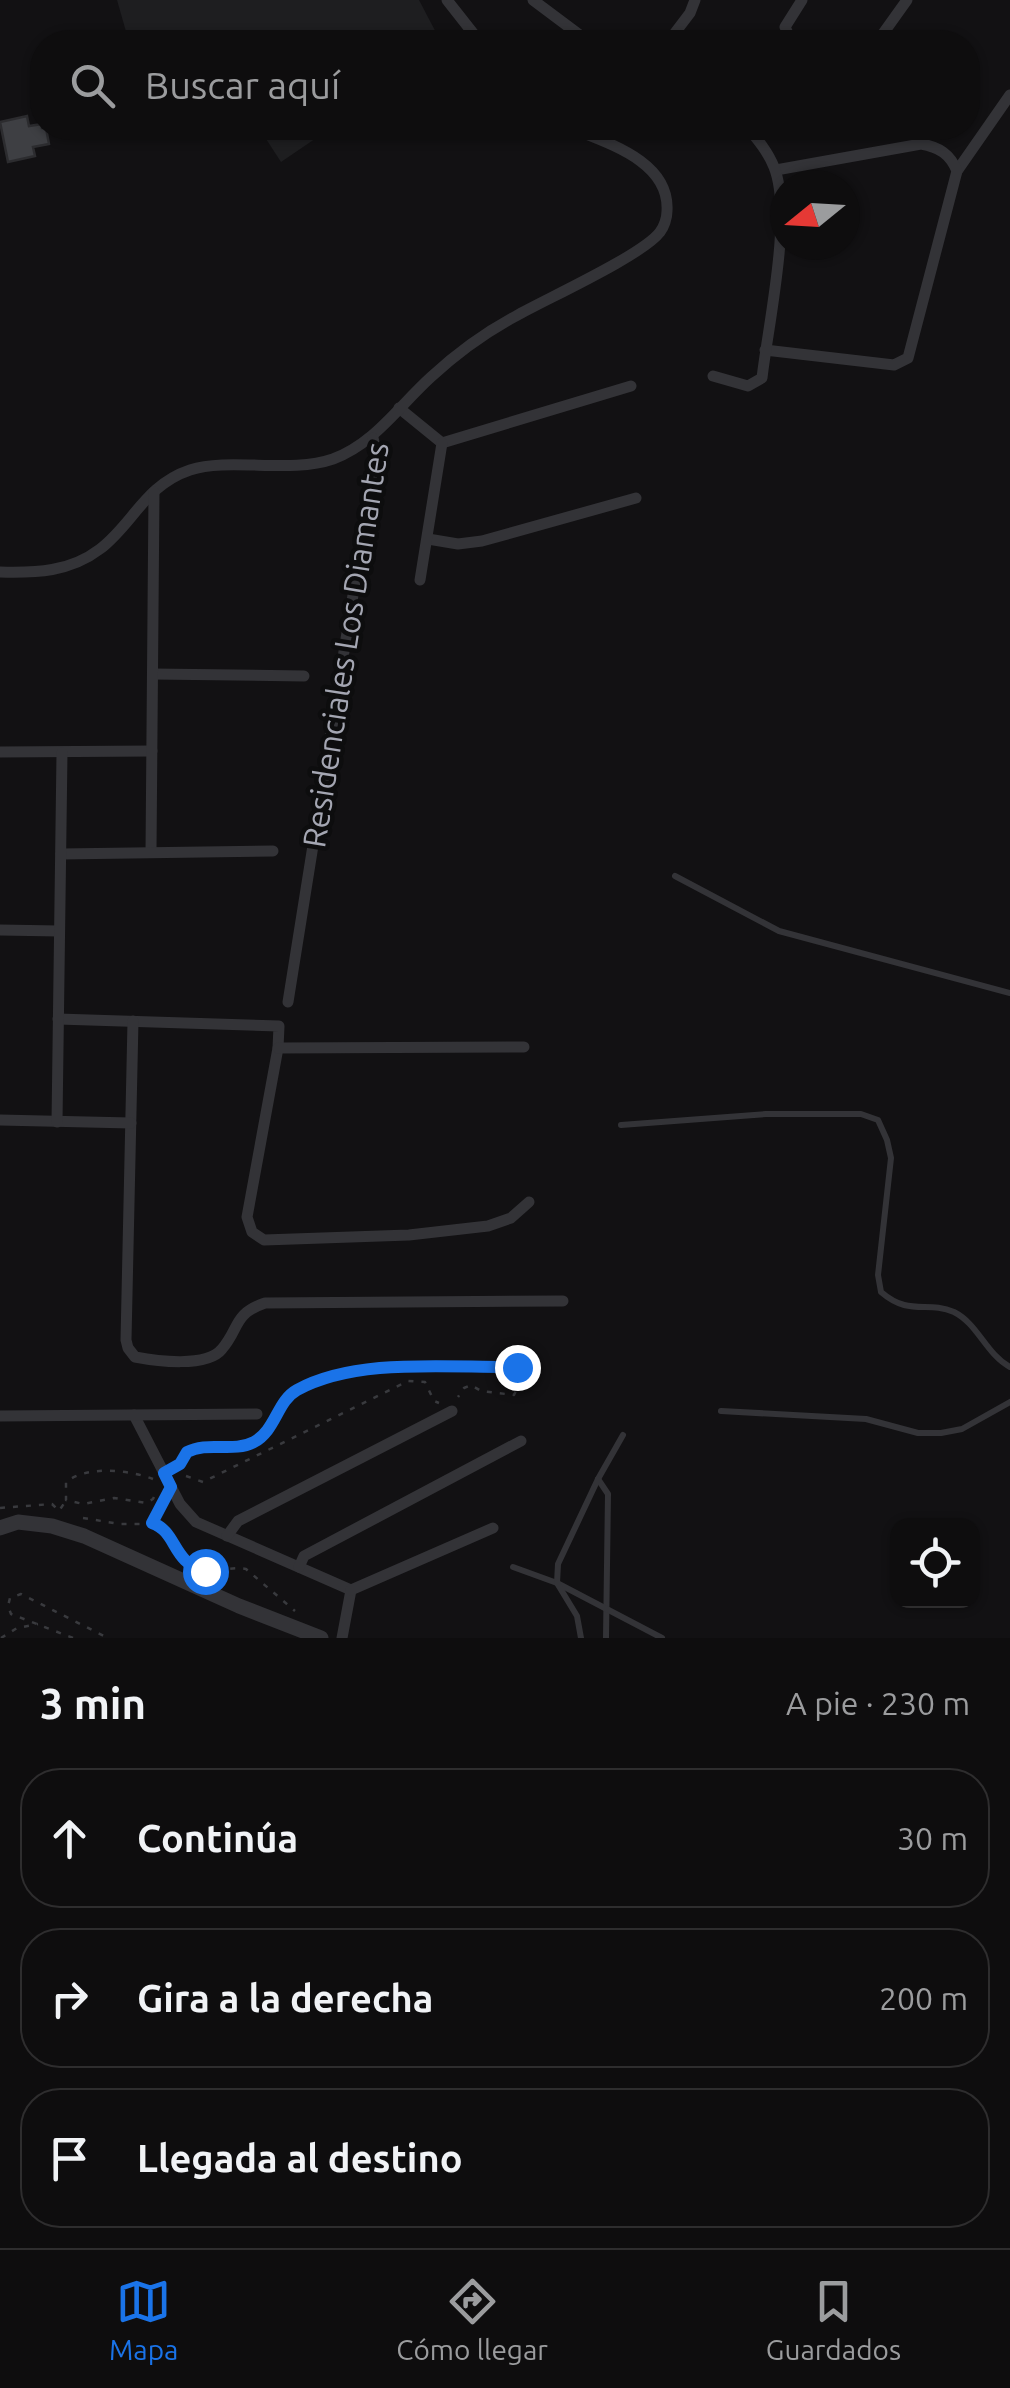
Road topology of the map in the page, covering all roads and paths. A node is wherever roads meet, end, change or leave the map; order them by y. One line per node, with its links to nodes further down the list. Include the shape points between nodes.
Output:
1 (446, 0): 6 (street)
2 (533, 0): 7 (street)
3 (695, 0): 8 (street)
4 (802, 0): 9 (street)
5 (908, 0): 10 (street)
6 (470, 30)
7 (572, 30)
8 (677, 30)
9 (786, 30)
10 (887, 30)
11 (1010, 95): 12 (street)
12 (980, 137)
13 (599, 140): 22 (street, Residenciales Los Diamantes, via 648,167 668,209 659,234 482,338)
14 (756, 140): 16 (street)
15 (978, 140): 17 (street)
16 (776, 170): 17 (street, via 921,144 942,150)
17 (956, 171): 19 (street, via 908,358 894,365)
18 (778, 260): 19 (street)
19 (765, 350): 20 (street, via 762,378 755,383)
20 (713, 376)
21 (632, 386): 24 (street)
22 (399, 408): 23 (street, Residenciales Los Diamantes); 24 (street)
23 (372, 438): 25 (street, via 310,464 194,468); 42 (street, Residenciales Los Diamantes, via 376,451)
24 (442, 443): 27 (street)
25 (154, 492): 28 (street, via 82,560 36,574); 30 (street)
26 (636, 498): 27 (street, via 482,541)
27 (428, 539): 29 (street)
28 (0, 572)
29 (420, 580)
30 (152, 674): 31 (street); 32 (street)
31 (304, 676)
32 (152, 751): 34 (street); 36 (street)
33 (0, 752): 34 (street)
34 (62, 753): 37 (street)
35 (273, 851): 36 (street)
36 (151, 852): 37 (street)
37 (61, 854): 40 (street)
38 (674, 876): 41 (lane, via 779,931)
39 (0, 930): 40 (street)
40 (59, 931): 43 (street)
41 (1010, 993)
42 (288, 1002)
43 (58, 1019): 44 (street); 48 (street)
44 (134, 1021): 45 (street, via 276,1025); 49 (street)
45 (278, 1048): 46 (street); 51 (street, via 248,1217 252,1232 269,1241 442,1232 502,1222)
46 (524, 1048)
47 (0, 1120): 48 (street)
48 (57, 1122): 49 (street)
49 (132, 1124): 52 (street, via 126,1340 138,1358 207,1359 224,1348 238,1318 275,1302)
50 (621, 1126): 53 (lane, via 766,1114 861,1114 878,1120 891,1158 880,1292 906,1308 952,1311)
51 (530, 1202)
52 (564, 1302)
53 (1010, 1367)
54 (1010, 1402): 56 (lane, via 941,1433 866,1419)
55 (452, 1411): 72 (street, via 238,1521)
56 (721, 1411)
57 (257, 1414): 58 (street)
58 (134, 1415): 59 (street); 63 (street)
59 (0, 1416)
60 (623, 1435): 64 (lane)
61 (521, 1441): 73 (street, via 304,1556)
62 (180, 1464): 62 (path, via 195,1448 255,1441 268,1432 286,1398 329,1378 359,1370 517,1367 514,1395 470,1385 448,1406 434,1400 424,1382 408,1381 202,1482 186,1476); 63 (path)
63 (164, 1473): 65 (street)
64 (598, 1479): 75 (lane, via 558,1564); 77 (lane, via 608,1494)
65 (171, 1487): 69 (path); 72 (street, via 188,1514)
66 (66, 1500): 66 (path, via 69,1478 90,1472 143,1475 157,1487 146,1503); 67 (path, via 59,1511 52,1504)
67 (0, 1508)
68 (74, 1516): 69 (path)
69 (152, 1523): 78 (path, via 166,1531 190,1566 246,1569)
70 (0, 1528): 83 (street, via 18,1522 84,1536)
71 (493, 1528): 76 (street)
72 (226, 1536): 73 (street)
73 (299, 1567): 76 (street)
74 (513, 1567): 75 (lane)
75 (557, 1583): 77 (lane); 85 (lane)
76 (351, 1590): 84 (street)
77 (607, 1608): 86 (lane); 87 (lane)
78 (300, 1614)
79 (40, 1624): 80 (path); 81 (path); 82 (path, via 11,1614 10,1598 21,1594)
80 (1, 1638)
81 (73, 1638)
82 (108, 1638)
83 (321, 1638)
84 (342, 1638)
85 (581, 1638)
86 (606, 1638)
87 (662, 1638)

